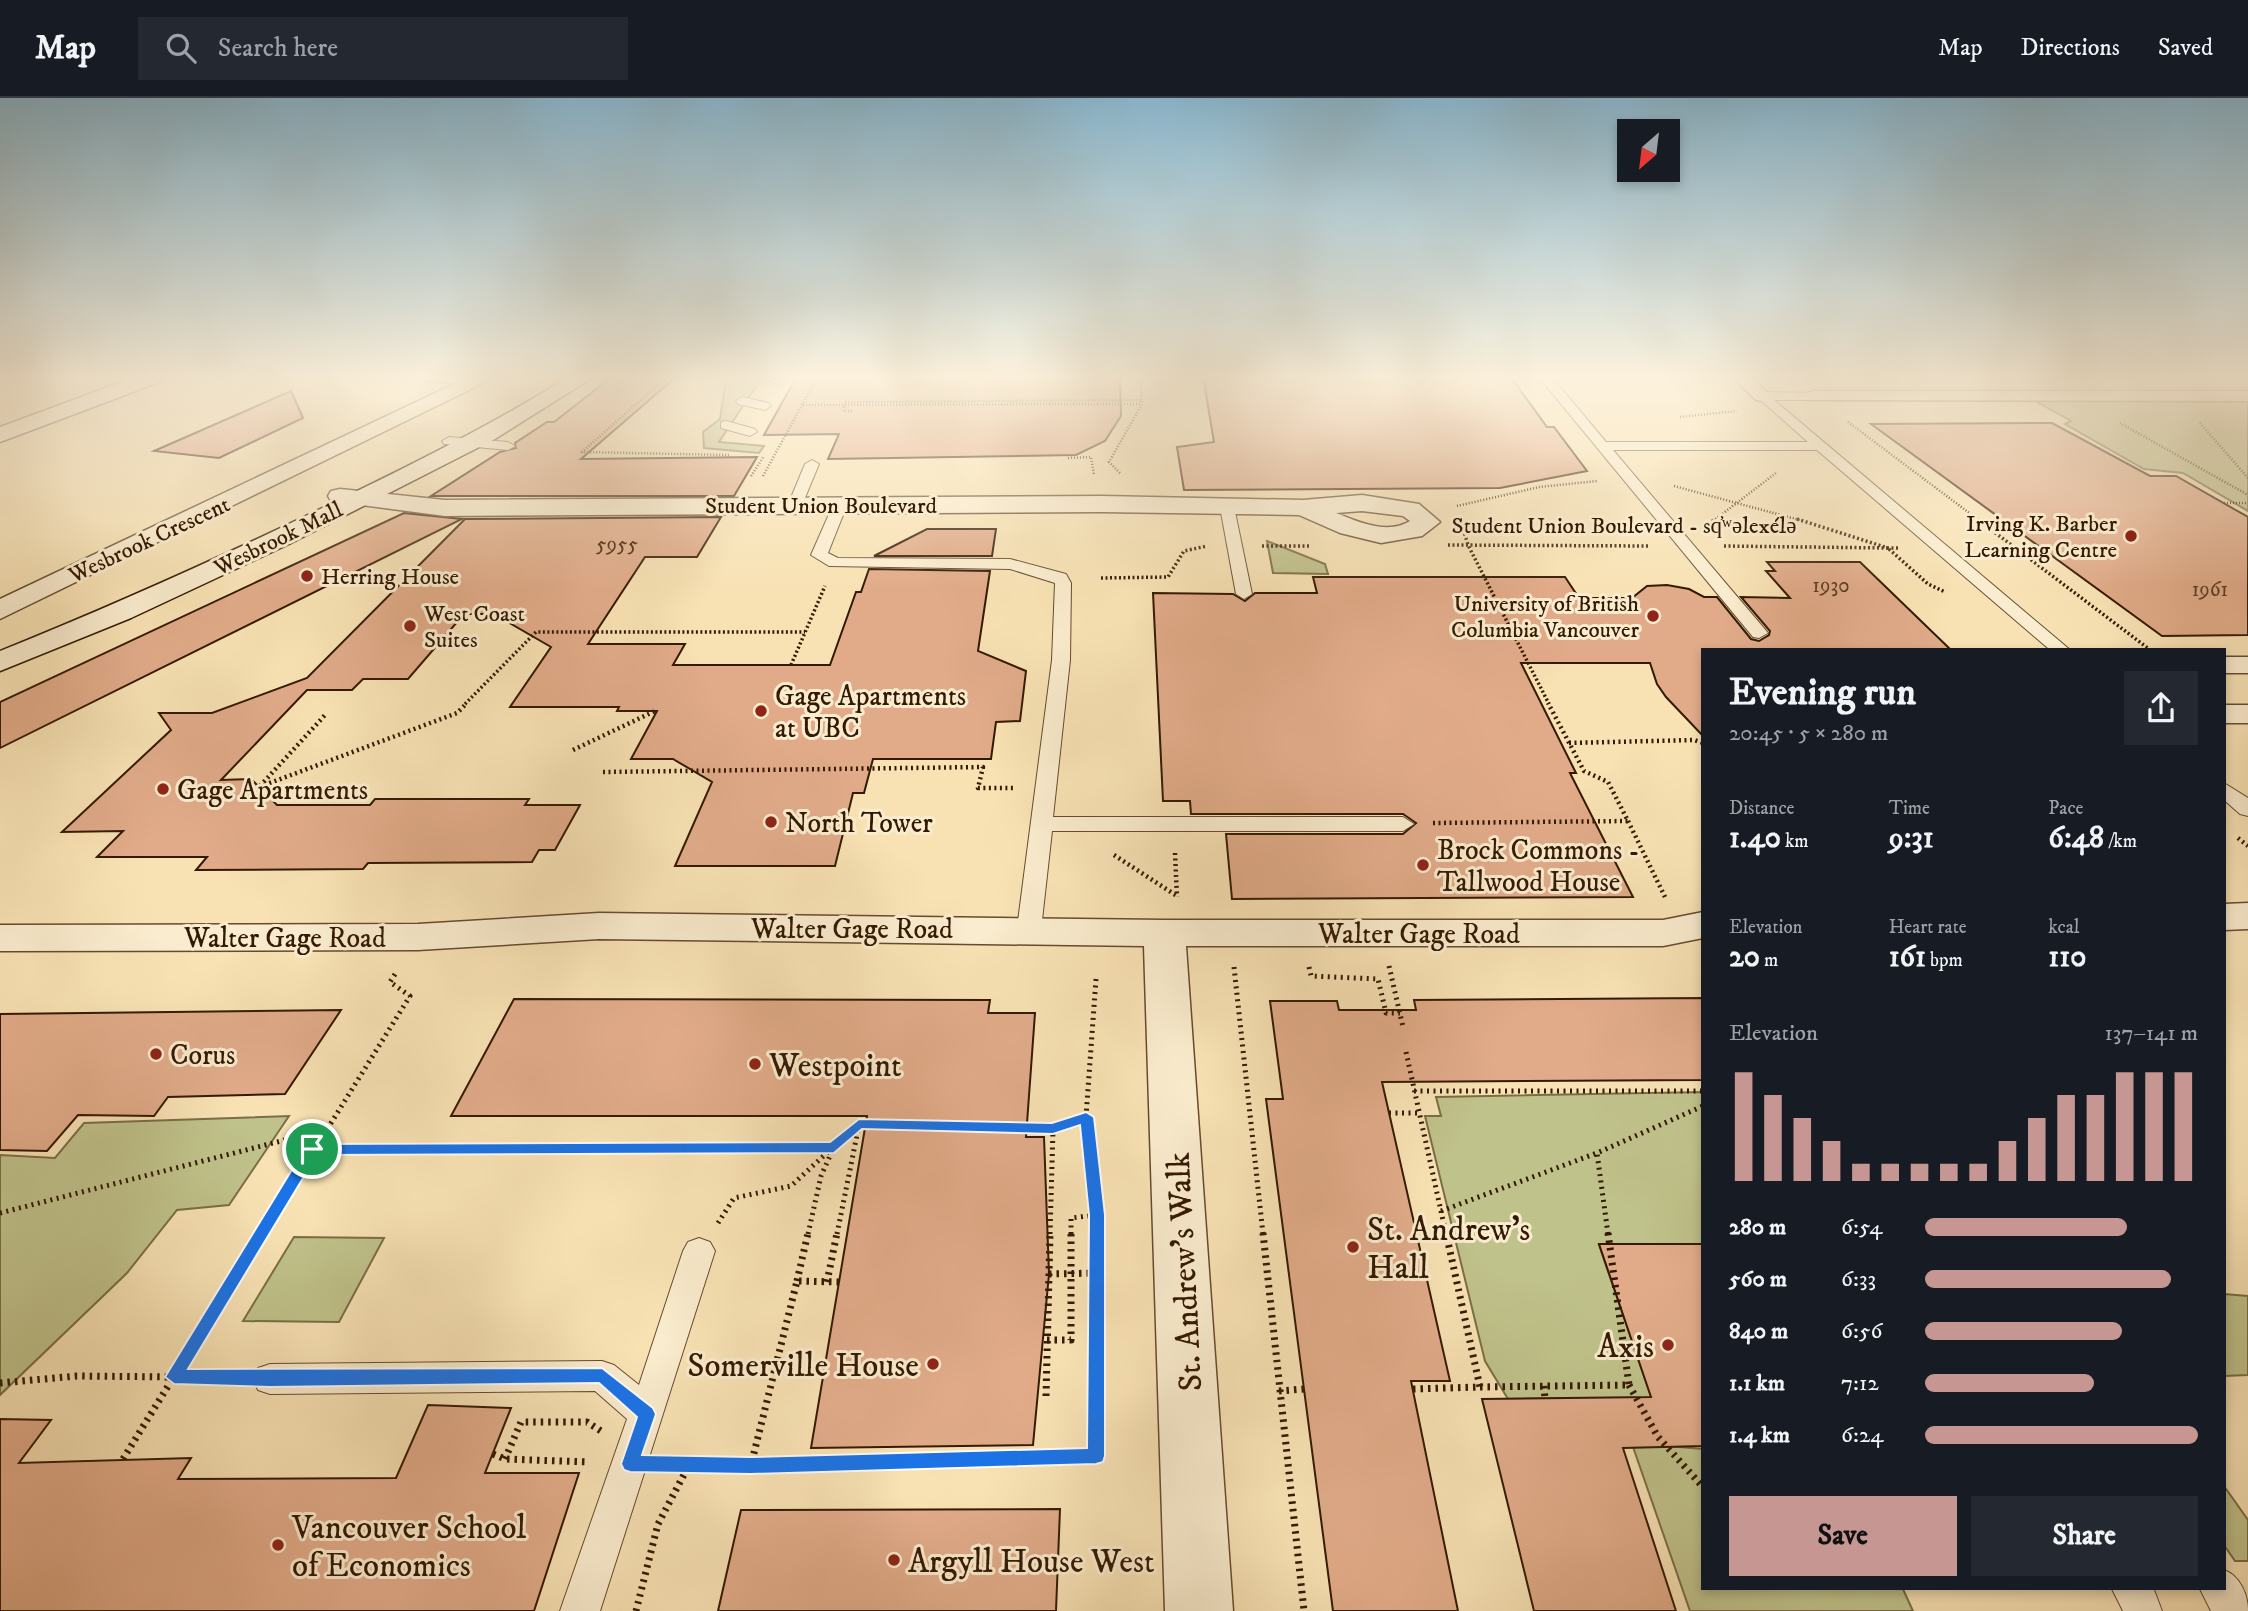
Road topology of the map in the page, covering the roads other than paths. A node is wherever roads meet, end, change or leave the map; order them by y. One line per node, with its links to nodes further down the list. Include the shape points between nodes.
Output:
1 (1603, 446): 13 (lane)
2 (1819, 446): 14 (lane)
3 (342, 447): 12 (street, Wesbrook Crescent)
4 (452, 447): 6 (street, Wesbrook Mall)
5 (812, 464): 7 (lane)
6 (350, 498): 7 (street, Student Union Boulevard, via 445,508); 15 (street, Wesbrook Mall, via 99,623)
7 (795, 505): 8 (street, Student Union Boulevard)
8 (840, 505): 9 (street, Student Union Boulevard); 22 (lane, via 819,555 835,564 1010,564 1059,577 1063,583 1062,644)
9 (1227, 507): 10 (street, Student Union Boulevard); 11 (lane)
10 (1303, 508)
11 (1244, 594)
12 (0, 610)
13 (1759, 632)
14 (2059, 648)
15 (0, 661)
16 (2226, 665): 17 (street)
17 (2248, 665)
18 (2226, 714): 19 (street)
19 (2248, 714)
20 (2226, 791): 21 (lane)
21 (2248, 809)
22 (1043, 824): 23 (lane); 28 (lane)
23 (1403, 824)
24 (1173, 913): 27 (street, Walter Gage Road, via 1663,933); 28 (street, Walter Gage Road); 35 (street, St. Andrew's Walk)
25 (2248, 916): 26 (street)
26 (2226, 917)
27 (1692, 927)
28 (1029, 929): 29 (street, Walter Gage Road, via 599,926 418,937)
29 (0, 938)
30 (699, 1251): 32 (lane)
31 (270, 1379): 32 (lane, via 602,1376)
32 (647, 1414): 34 (lane, via 615,1463)
33 (2220, 1590): 36 (lane)
34 (580, 1611)
35 (1199, 1611)
36 (2234, 1611)

